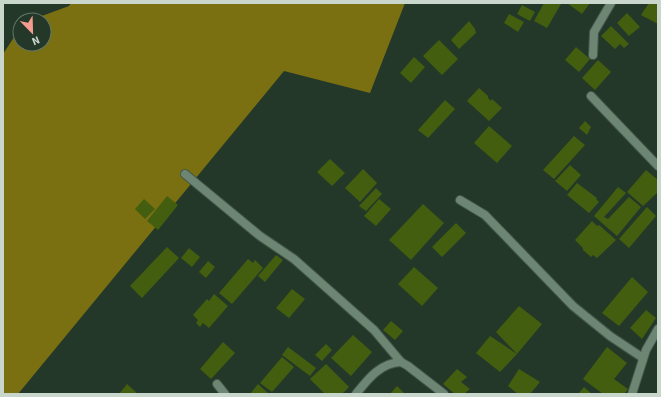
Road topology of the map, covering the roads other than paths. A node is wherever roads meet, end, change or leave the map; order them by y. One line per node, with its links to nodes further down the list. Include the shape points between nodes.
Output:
1 (612, 3): 2 (street, via 594,32)
2 (593, 55)
3 (591, 96): 4 (street)
4 (658, 166)
5 (185, 174): 9 (street, via 260,236 294,259 374,330)
6 (460, 200): 8 (street, via 485,215 573,306 610,336)
7 (658, 329): 8 (street)
8 (643, 358): 14 (street)
9 (401, 362): 12 (street, via 381,367); 13 (street)
10 (217, 384): 11 (street)
11 (225, 394)
12 (356, 394)
13 (444, 394)
14 (632, 394)

